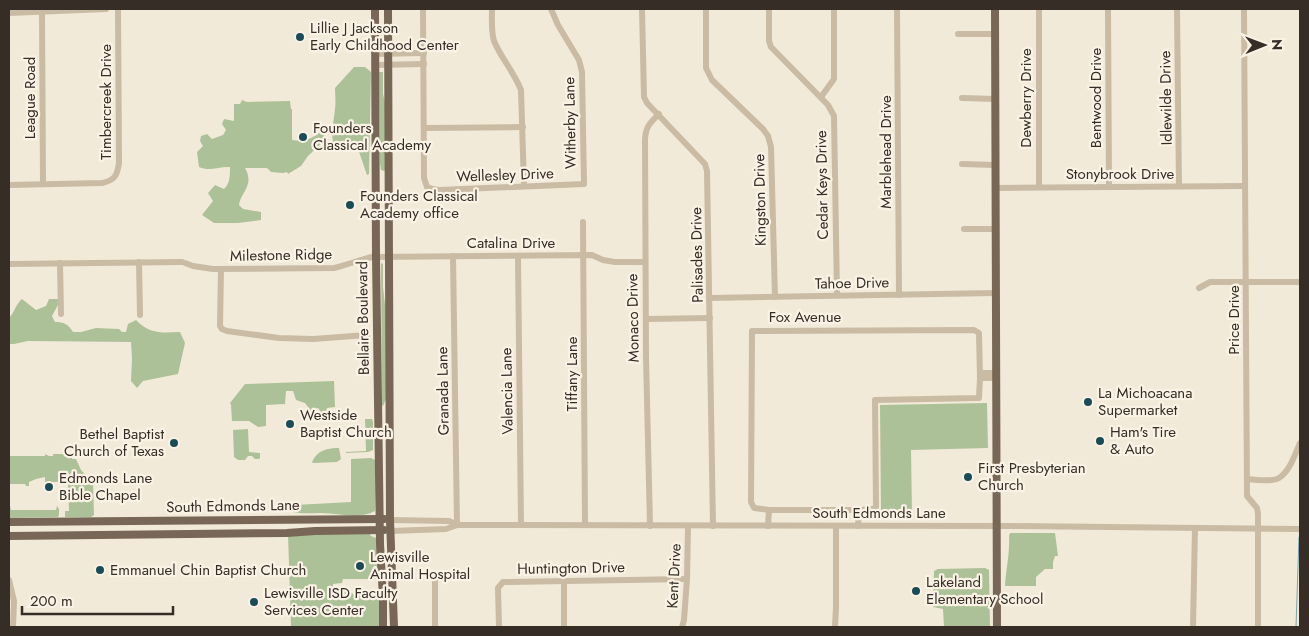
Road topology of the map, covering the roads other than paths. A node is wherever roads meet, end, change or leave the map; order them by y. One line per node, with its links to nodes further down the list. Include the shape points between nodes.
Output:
1 (106, 9): 18 (street)
2 (118, 9): 38 (street, Timbercreek Drive, via 118,173 110,181 102,183)
3 (375, 9): 23 (main road, Bellaire Boulevard)
4 (388, 9): 24 (main road, Bellaire Boulevard)
5 (423, 9): 22 (street)
6 (492, 9): 32 (street, via 494,39 521,90)
7 (551, 9): 39 (street, Witherby Lane, via 579,60 582,72)
8 (642, 9): 31 (street, Palisades Drive, via 644,97)
9 (706, 9): 66 (street, Kingston Drive, via 706,68 712,80 763,129 771,147)
10 (769, 9): 28 (street, Cedar Keys Drive, via 771,47)
11 (834, 9): 28 (street, via 834,79)
12 (897, 9): 65 (street, Marblehead Drive)
13 (995, 9): 21 (main road)
14 (1039, 9): 44 (street, Dewberry Drive)
15 (1108, 9): 45 (street, Bentwood Drive)
16 (1177, 9): 42 (street, Idlewilde Drive)
17 (1244, 9): 43 (street, Price Drive)
18 (42, 12): 19 (street); 38 (street, League Road)
19 (9, 13)
20 (958, 34): 21 (street)
21 (995, 34): 30 (main road)
22 (424, 53): 24 (street); 26 (street)
23 (375, 54): 24 (street); 27 (main road, Bellaire Boulevard)
24 (388, 54): 25 (main road, Bellaire Boulevard)
25 (388, 64): 26 (street); 27 (street); 37 (main road, Bellaire Boulevard)
26 (424, 64): 33 (street)
27 (375, 65): 36 (main road, Bellaire Boulevard)
28 (821, 97): 64 (street, Cedar Keys Drive, via 834,116)
29 (962, 98): 30 (street)
30 (995, 99): 35 (main road)
31 (658, 114): 56 (street, Monaco Drive, via 645,130); 67 (street, Palisades Drive, via 706,164)
32 (523, 127): 33 (street); 41 (street)
33 (424, 128): 41 (street, Wellesley Drive, via 424,178 432,189)
34 (962, 164): 35 (street)
35 (995, 165): 46 (main road)
36 (376, 179): 37 (main road); 53 (main road, Bellaire Boulevard)
37 (389, 179): 54 (main road, Bellaire Boulevard)
38 (42, 184): 40 (street, Timbercreek Drive)
39 (584, 184): 41 (street, Wellesley Drive)
40 (9, 185)
41 (524, 186)
42 (1179, 186): 43 (street, Stonybrook Drive); 45 (street, Stonybrook Drive)
43 (1245, 186): 60 (street, Price Drive)
44 (1039, 187): 45 (street, Stonybrook Drive); 46 (street, Stonybrook Drive)
45 (1109, 187)
46 (995, 188): 49 (main road)
47 (582, 222): 50 (street, Tiffany Lane)
48 (964, 229): 49 (street)
49 (996, 229): 63 (main road)
50 (583, 255): 52 (street, Catalina Drive); 56 (street, Catalina Drive, via 615,262); 88 (street, Tiffany Lane)
51 (453, 256): 52 (street, Catalina Drive); 54 (street, Catalina Drive); 86 (street, Granada Lane)
52 (518, 256): 87 (street, Valencia Lane)
53 (376, 257): 54 (street, Catalina Drive); 59 (street, Milestone Ridge, via 334,268); 75 (main road, Bellaire Boulevard)
54 (389, 257): 76 (main road, Bellaire Boulevard)
55 (139, 262): 57 (street, Milestone Ridge); 59 (street, Milestone Ridge, via 183,262); 69 (street)
56 (645, 262): 70 (street, Monaco Drive)
57 (60, 263): 58 (street, Milestone Ridge); 68 (street)
58 (9, 264)
59 (221, 269): 72 (street, via 222,329 279,338)
60 (1246, 282): 61 (street); 62 (street, via 1210,282); 78 (street, Price Drive)
61 (1300, 282)
62 (1199, 288)
63 (996, 293): 65 (street, Tahoe Drive); 74 (main road)
64 (837, 295): 65 (street, Tahoe Drive); 66 (street, Tahoe Drive)
65 (899, 295)
66 (775, 296): 67 (street, Tahoe Drive)
67 (710, 298): 71 (street, Palisades Drive)
68 (61, 314)
69 (140, 315)
70 (646, 318): 71 (street); 89 (street, Monaco Drive)
71 (710, 318): 91 (street, Palisades Drive)
72 (367, 335)
73 (980, 376): 74 (street); 79 (street, Fox Avenue, via 978,333 974,330 752,331 751,502 754,508); 80 (street, Fox Avenue, via 979,398 875,400 876,507)
74 (996, 376): 95 (main road)
75 (378, 413): 76 (main road); 81 (main road, Bellaire Boulevard)
76 (389, 413): 84 (main road, Bellaire Boulevard)
77 (1300, 443): 78 (street, via 1288,468 1279,478)
78 (1247, 479): 97 (street, Price Drive, via 1247,496 1257,508)
79 (769, 510): 80 (street, Fox Avenue); 92 (street)
80 (858, 510): 94 (street)
81 (380, 519): 83 (main road, South Edmonds Lane); 84 (main road, South Edmonds Lane); 99 (main road, Bellaire Boulevard)
82 (210, 520): 83 (main road, South Edmonds Lane); 85 (main road, South Edmonds Lane); 102 (main road)
83 (286, 520): 101 (main road)
84 (390, 520): 86 (street, South Edmonds Lane, via 449,521); 100 (main road, Bellaire Boulevard)
85 (9, 522)
86 (457, 525): 87 (street, South Edmonds Lane); 100 (street, South Edmonds Lane, via 446,529)
87 (521, 525): 88 (street, South Edmonds Lane)
88 (585, 525): 89 (street, South Edmonds Lane)
89 (650, 526): 90 (street, South Edmonds Lane)
90 (688, 526): 91 (street, South Edmonds Lane); 104 (street, Kent Drive)
91 (713, 526): 92 (street, South Edmonds Lane)
92 (768, 526): 93 (street, South Edmonds Lane)
93 (836, 526): 94 (street, South Edmonds Lane); 115 (street)
94 (858, 526): 95 (street, South Edmonds Lane)
95 (997, 526): 96 (street, South Edmonds Lane); 116 (main road)
96 (1195, 528): 97 (street, South Edmonds Lane); 117 (street)
97 (1259, 529): 98 (street, South Edmonds Lane); 118 (street, Price Drive)
98 (1300, 529)
99 (380, 530): 100 (main road, South Edmonds Lane); 101 (main road, South Edmonds Lane); 109 (main road, Bellaire Boulevard)
100 (390, 531): 110 (main road, Bellaire Boulevard)
101 (287, 533): 102 (main road, South Edmonds Lane)
102 (210, 534): 103 (main road, South Edmonds Lane)
103 (9, 536)
104 (687, 579): 107 (street, Huntington Drive); 114 (street, Kent Drive)
105 (9, 580): 108 (street, via 14,601)
106 (435, 581): 111 (street)
107 (564, 582): 112 (street, Huntington Drive, via 502,582 498,588); 113 (street)
108 (13, 627)
109 (383, 627)
110 (394, 627)
111 (435, 627)
112 (499, 627)
113 (564, 627)
114 (682, 627)
115 (835, 627)
116 (997, 627)
117 (1193, 627)
118 (1258, 627)

